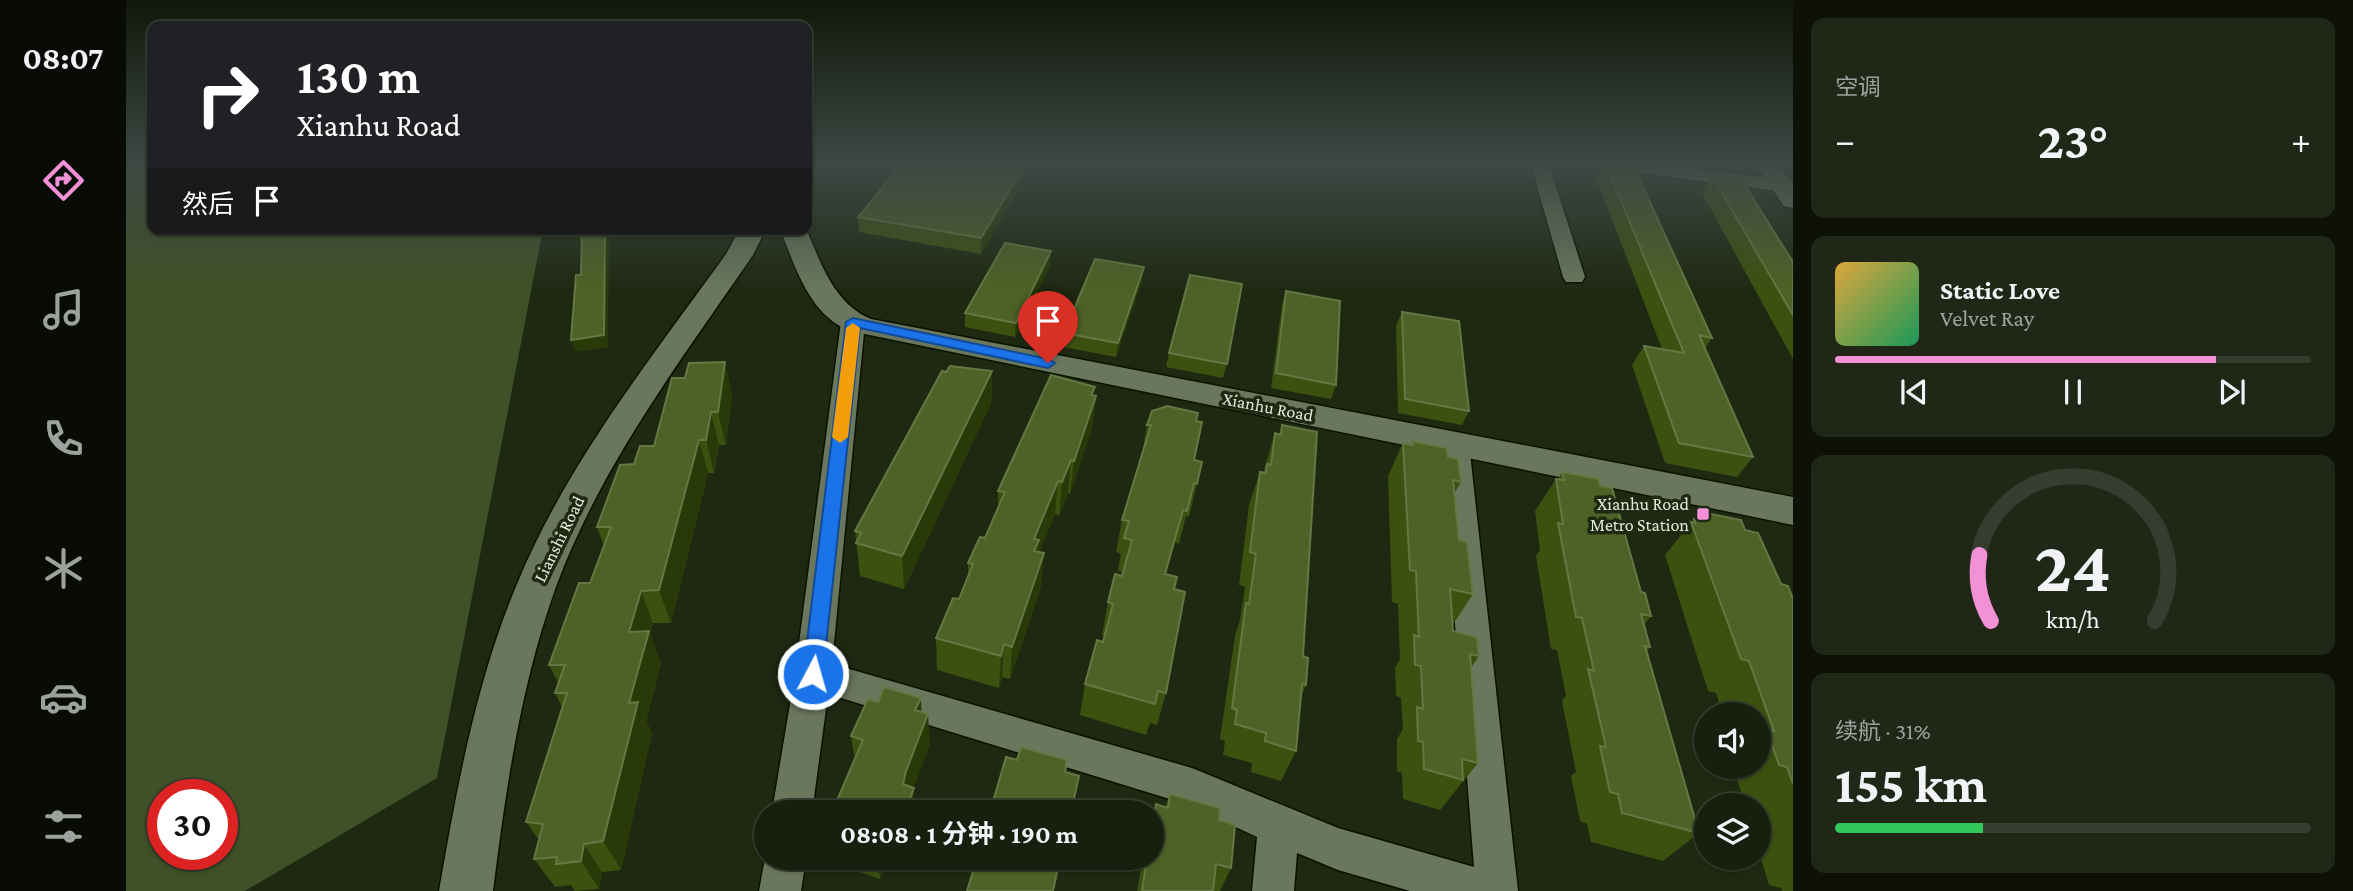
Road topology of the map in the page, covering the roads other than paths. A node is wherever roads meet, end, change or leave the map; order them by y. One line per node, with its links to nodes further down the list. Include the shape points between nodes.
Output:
1 (1553, 207): 4 (street)
2 (750, 235): 12 (street, Lianshi Road, via 621,427 555,542 506,673 484,773)
3 (796, 235): 5 (street, Xianhu Road, via 820,288)
4 (1574, 277)
5 (853, 322): 6 (street, Xianhu Road); 8 (street)
6 (1455, 444): 7 (street, Xianhu Road); 16 (street)
7 (1793, 511)
8 (813, 674): 9 (street); 10 (street, via 1192,787)
9 (794, 800)
10 (1278, 826): 14 (street); 15 (street, via 1338,849)
11 (783, 870): 13 (street)
12 (466, 891)
13 (780, 891)
14 (1273, 891)
15 (1482, 891)
16 (1497, 891)

